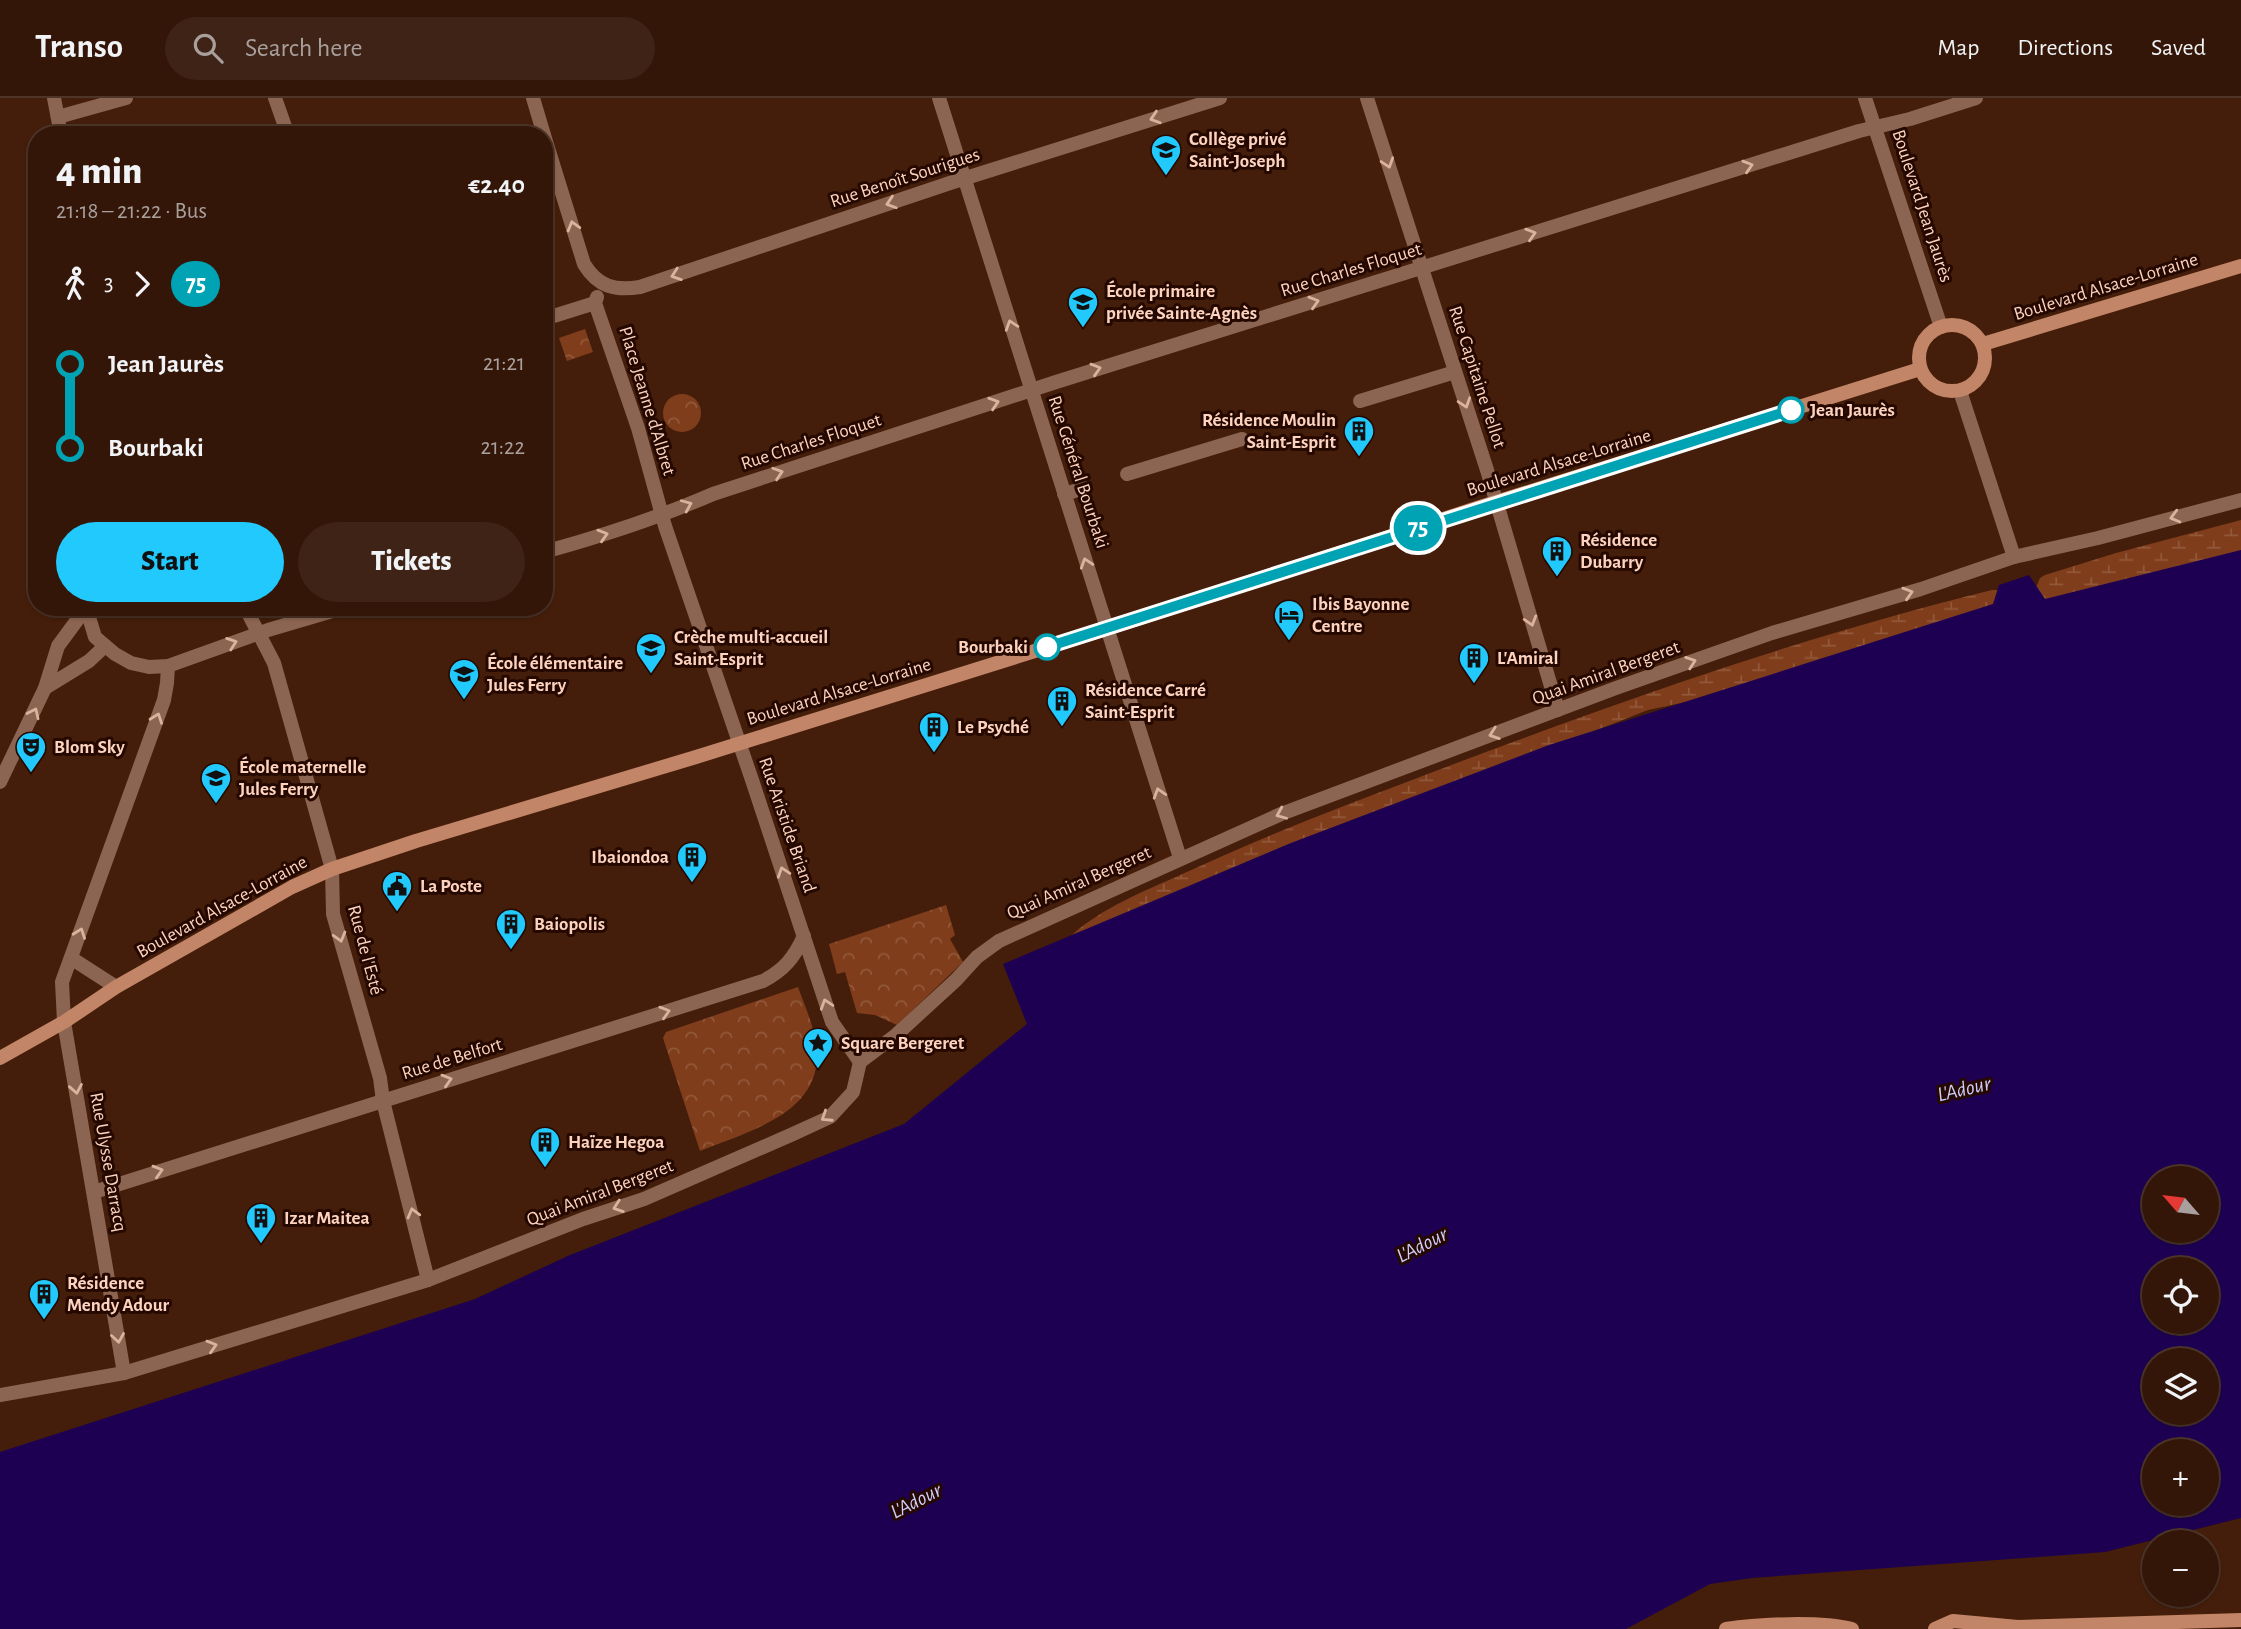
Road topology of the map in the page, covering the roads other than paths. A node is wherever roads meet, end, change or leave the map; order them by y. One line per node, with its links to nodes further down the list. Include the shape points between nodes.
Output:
1 (54, 98): 10 (street)
2 (126, 98): 10 (street)
3 (275, 98): 12 (street)
4 (533, 98): 13 (street)
5 (939, 98): 16 (street, Rue Général Bourbaki)
6 (1220, 98): 16 (street, Rue Benoît Sourigues, one-way to 16)
7 (1367, 98): 18 (street, Rue Capitaine Pellot, one-way to 18)
8 (1865, 98): 14 (street, Boulevard Jean Jaurès)
9 (1976, 98): 14 (street, Rue Charles Floquet)
10 (58, 117): 11 (street)
11 (60, 126)
12 (285, 126)
13 (541, 126)
14 (1875, 126): 18 (street, Rue Charles Floquet, one-way to 14); 21 (street, Boulevard Jean Jaurès)
15 (553, 164): 19 (street, one-way to 15, via 584,264)
16 (964, 179): 19 (street, Rue Benoît Sourigues, one-way to 19, via 640,288); 25 (street, Rue Général Bourbaki, one-way to 16)
17 (2241, 266): 22 (main road, Boulevard Alsace-Lorraine)
18 (1421, 268): 24 (street, Rue Capitaine Pellot); 25 (street, Rue Charles Floquet, one-way to 18)
19 (599, 295): 20 (street); 34 (street, Place Jeanne d'Albret)
20 (553, 315)
21 (1941, 327): 22 (main road, via 1965,327); 23 (main road, via 1925,339)
22 (1983, 344): 26 (main road, via 1982,374)
23 (1920, 369): 26 (main road, via 1939,389); 33 (main road, Boulevard Alsace-Lorraine)
24 (1455, 372): 27 (street); 33 (street, Rue Capitaine Pellot, one-way to 33)
25 (1031, 390): 31 (street, Rue Général Bourbaki); 34 (street, Rue Charles Floquet, one-way to 25, via 713,494)
26 (1960, 391): 36 (street)
27 (1360, 401)
28 (1242, 439): 29 (street)
29 (1127, 474)
30 (1085, 488): 31 (street)
31 (1065, 494): 41 (street, Rue Général Bourbaki, one-way to 31)
32 (2241, 500): 36 (street, Quai Amiral Bergeret, one-way to 36)
33 (1496, 503): 41 (main road, Boulevard Alsace-Lorraine); 46 (street, Rue Capitaine Pellot, one-way to 46)
34 (662, 516): 35 (street, Rue Charles Floquet, one-way to 34); 47 (street, Rue Aristide Briand)
35 (553, 549)
36 (2014, 557): 46 (street, Quai Amiral Bergeret, one-way to 36, via 1772,633)
37 (80, 616): 45 (street, via 58,646)
38 (87, 616): 43 (street)
39 (248, 616): 42 (street, Rue de l'Esté)
40 (316, 616): 42 (street)
41 (1107, 628): 47 (main road, Boulevard Alsace-Lorraine); 49 (street, Rue Général Bourbaki, one-way to 41)
42 (257, 634): 44 (street, one-way to 42); 50 (street, Rue de l'Esté, via 274,663)
43 (100, 641): 44 (street, via 131,663); 45 (street, via 89,661)
44 (168, 666): 52 (street, Rue Ulysse Darracq, one-way to 44, via 164,700)
45 (45, 688): 48 (street, one-way to 45)
46 (1558, 710): 49 (street, Quai Amiral Bergeret, one-way to 49, via 1339,790)
47 (739, 744): 50 (main road, Boulevard Alsace-Lorraine); 51 (street, Rue Aristide Briand, one-way to 47)
48 (0, 782)
49 (1180, 858): 56 (street, Quai Amiral Bergeret, via 999,941)
50 (332, 869): 53 (main road, Boulevard Alsace-Lorraine); 57 (street, Rue de l'Esté, one-way to 57, via 333,914)
51 (804, 936): 56 (street, Rue Aristide Briand, one-way to 51, via 832,1023); 57 (street, Rue de Belfort, one-way to 51, via 763,981 782,971)
52 (71, 958): 53 (street); 54 (street, Rue Ulysse Darracq, via 62,982)
53 (117, 987): 54 (main road, Boulevard Alsace-Lorraine)
54 (64, 1022): 55 (main road, Boulevard Alsace-Lorraine); 58 (street, Rue Ulysse Darracq, one-way to 58)
55 (0, 1058)
56 (860, 1062): 59 (street, Quai Amiral Bergeret, one-way to 59, via 853,1092 830,1117 644,1199)
57 (383, 1101): 58 (street, Rue de Belfort, one-way to 57); 59 (street, Rue de l'Esté, one-way to 57)
58 (94, 1192): 60 (street, Rue Ulysse Darracq, one-way to 60)
59 (428, 1280): 60 (street, Quai Amiral Bergeret, one-way to 59)
60 (124, 1373): 61 (street, Quai Amiral Bergeret)
61 (0, 1395)
62 (2241, 1620): 63 (main road)
63 (2014, 1628): 66 (main road, via 1953,1621)
64 (1726, 1629): 65 (main road, via 1802,1624)
65 (1852, 1629)
66 (1935, 1629)

